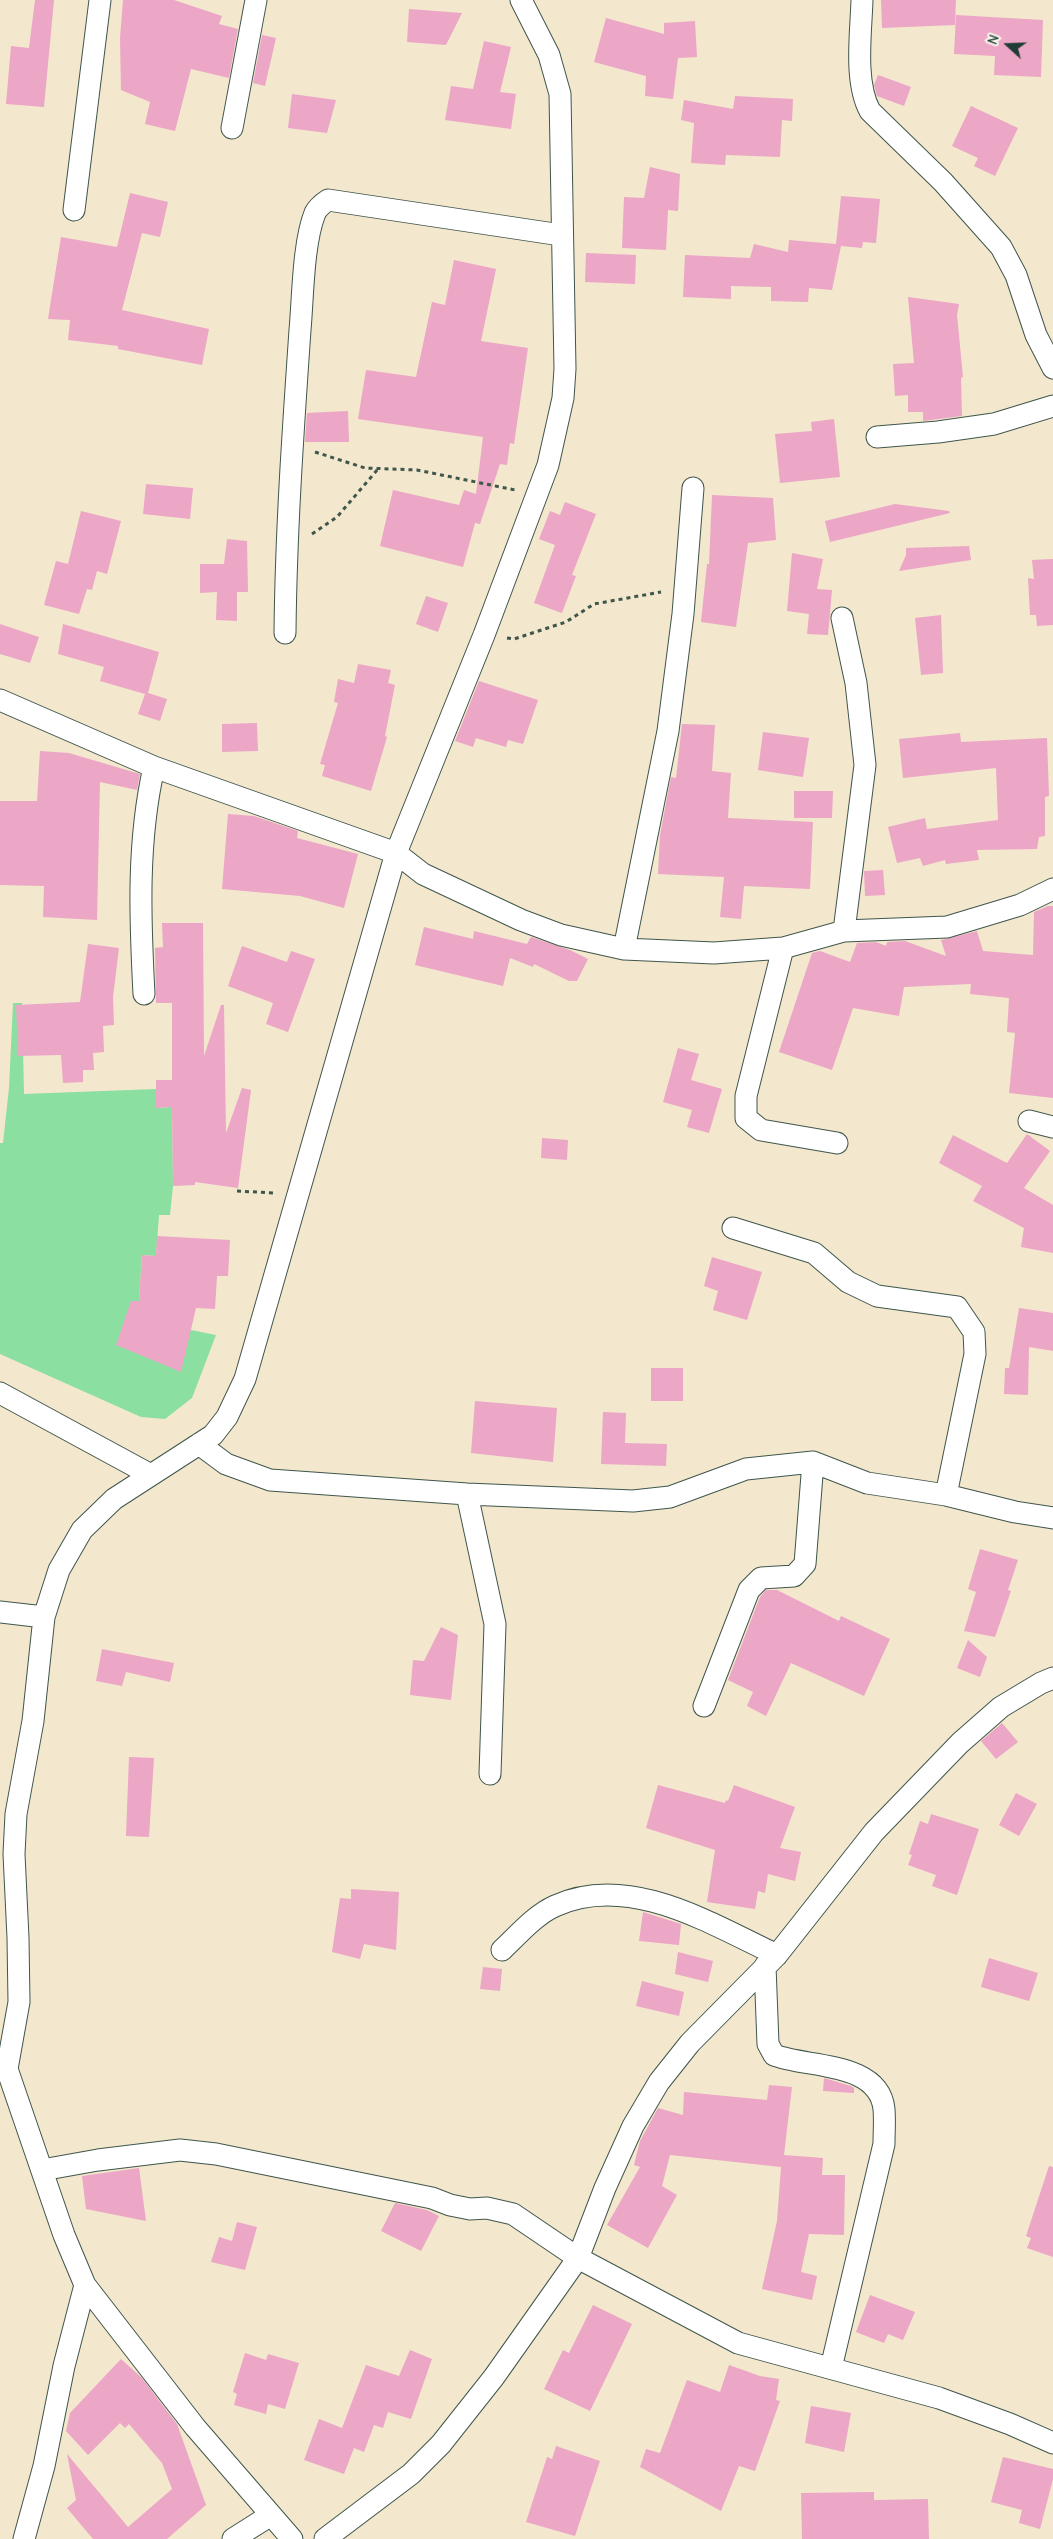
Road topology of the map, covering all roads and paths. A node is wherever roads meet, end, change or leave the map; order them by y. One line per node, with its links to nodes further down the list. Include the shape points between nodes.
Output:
1 (100, 0): 6 (street)
2 (256, 0): 5 (street)
3 (521, 0): 7 (street, via 549,55 560,94)
4 (862, 0): 8 (street, via 863,99 870,111 943,182 1001,247 1016,275 1036,335)
5 (232, 128)
6 (74, 210)
7 (561, 235): 11 (street, via 328,200 319,206 308,243); 14 (street, via 563,398 548,465)
8 (1053, 368)
9 (1053, 406): 10 (street, via 994,424)
10 (877, 437)
11 (291, 447): 12 (path); 15 (street)
12 (378, 469): 14 (path, via 417,470); 15 (path, via 331,522)
13 (693, 488): 16 (street)
14 (537, 494): 19 (street)
15 (287, 547): 18 (street)
16 (686, 592): 19 (path, via 654,592 594,604 566,622 514,639); 26 (street, via 668,730)
17 (842, 618): 24 (street, via 856,683 865,765)
18 (285, 633)
19 (484, 635): 22 (street)
20 (0, 700): 21 (street)
21 (154, 767): 22 (street); 27 (street, via 146,800 143,835 140,911)
22 (396, 853): 26 (street, via 423,874 521,920 561,935); 32 (street)
23 (1053, 889): 24 (street, via 1020,905 947,927)
24 (844, 931): 25 (street)
25 (783, 948): 26 (street, via 714,953); 30 (street, via 746,1096 746,1118 761,1130)
26 (624, 949)
27 (144, 994)
28 (1029, 1122): 29 (street)
29 (1053, 1127)
30 (837, 1143)
31 (237, 1191): 32 (path)
32 (299, 1195): 35 (street, via 244,1379 227,1417 212,1435)
33 (733, 1228): 39 (street, via 814,1253 848,1282 877,1296 957,1307 974,1332 975,1354)
34 (0, 1393): 37 (street)
35 (199, 1444): 37 (street); 38 (street, via 226,1464 270,1480)
36 (812, 1462): 38 (street, via 746,1469 670,1497 632,1501); 39 (street, via 867,1483); 44 (street, via 805,1564 794,1576 761,1578 749,1590)
37 (152, 1475): 42 (street, via 114,1499 82,1530 59,1570)
38 (467, 1494): 45 (street, via 495,1624)
39 (946, 1495): 40 (street)
40 (1053, 1518)
41 (0, 1612): 42 (street)
42 (44, 1617): 46 (street, via 33,1721)
43 (1053, 1678): 48 (street, via 1001,1707 960,1742 874,1832)
44 (704, 1706)
45 (490, 1774)
46 (8, 1817): 49 (street, via 14,1854 19,2002)
47 (502, 1950): 48 (street, via 554,1906 586,1896 620,1896 674,1907)
48 (771, 1960): 51 (street, via 690,2043 659,2082 629,2134); 53 (street, via 768,2044 774,2054 851,2071 867,2080 880,2095 884,2108 884,2144)
49 (3, 2071): 50 (street)
50 (42, 2170): 51 (street, via 180,2150 216,2154 432,2198 450,2205 513,2214); 52 (street)
51 (578, 2258): 53 (street, via 738,2342); 59 (street, via 494,2378 441,2444 388,2492)
52 (85, 2285): 55 (street, via 196,2427); 56 (street)
53 (831, 2368): 54 (street, via 939,2398)
54 (1053, 2443)
55 (271, 2515): 57 (street); 58 (street)
56 (24, 2539)
57 (233, 2539)
58 (292, 2539)
59 (325, 2539)

